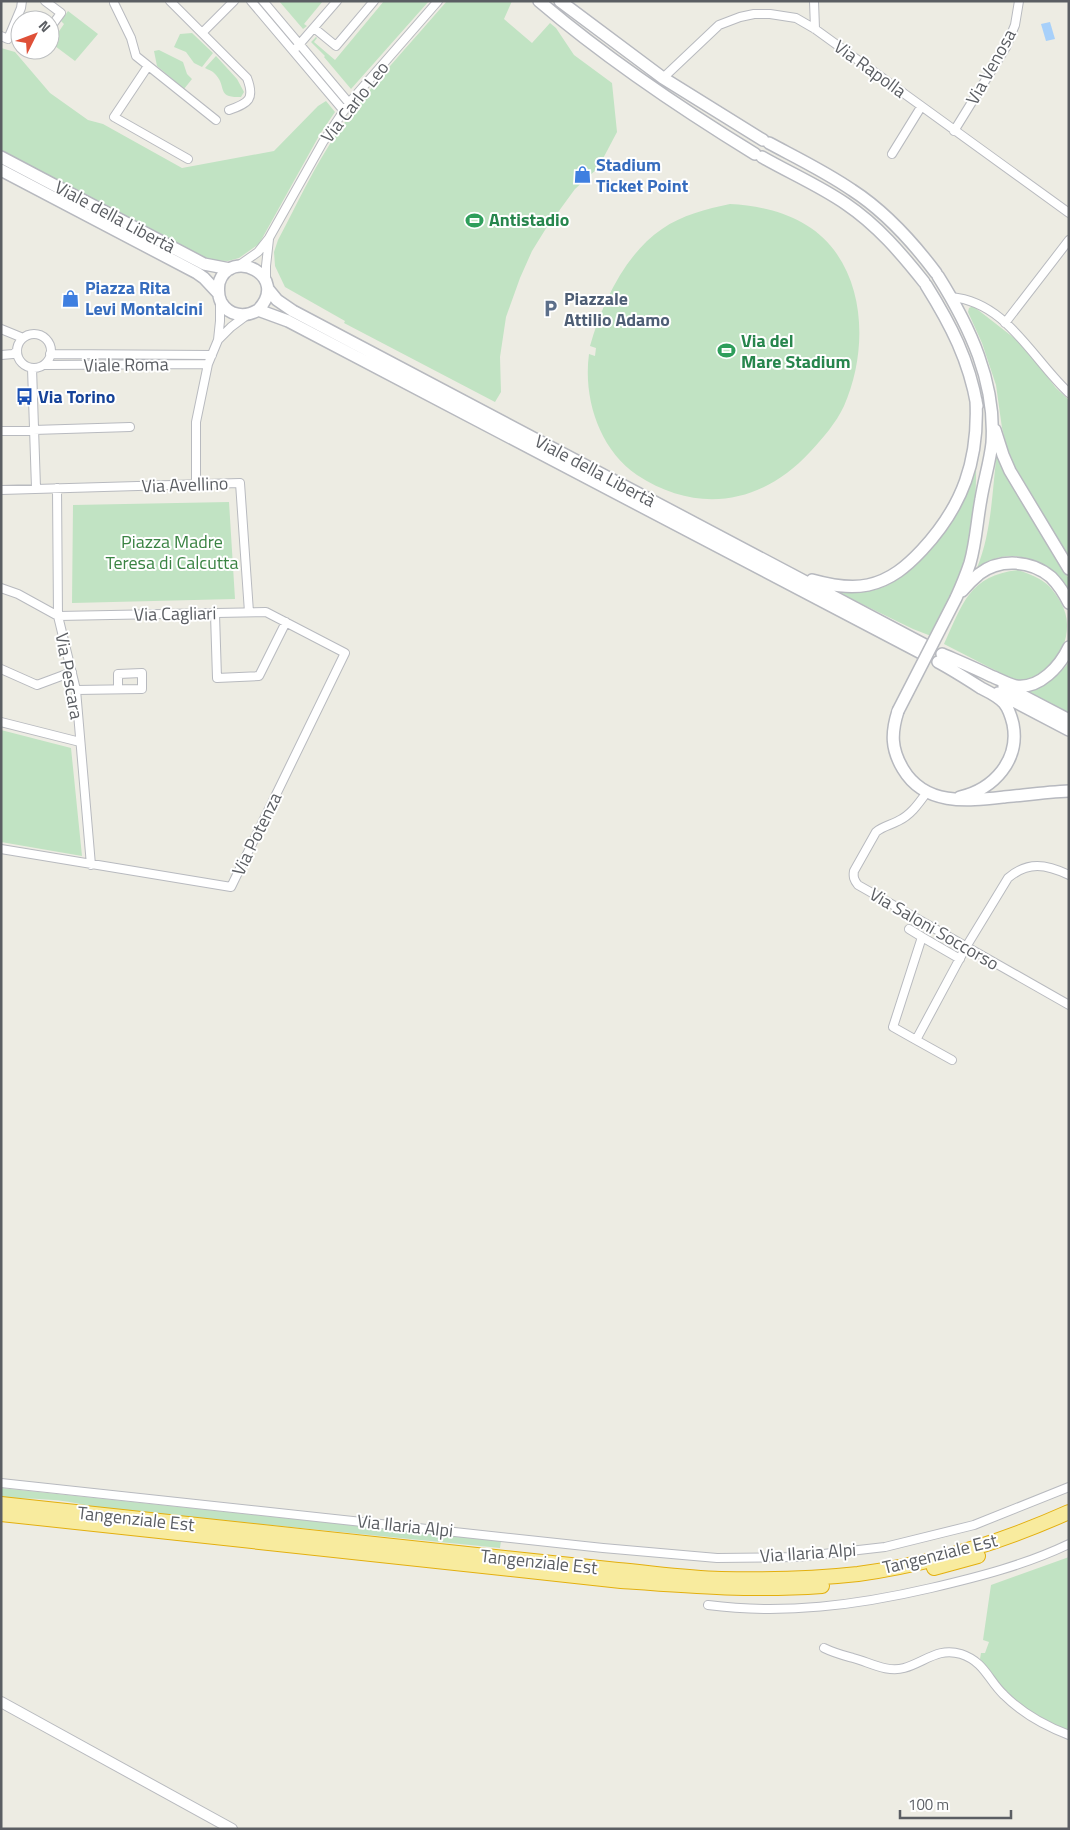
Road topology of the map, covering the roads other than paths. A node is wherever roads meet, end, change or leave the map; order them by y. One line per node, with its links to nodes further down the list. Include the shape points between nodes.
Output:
1 (22, 1): 19 (street, via 8,39)
2 (45, 1): 15 (street)
3 (170, 1): 18 (street)
4 (234, 1): 18 (street)
5 (251, 1): 21 (street)
6 (263, 1): 20 (street)
7 (337, 1): 16 (street)
8 (374, 1): 16 (street, via 336,46)
9 (438, 1): 25 (street, Via Carlo Leo)
10 (539, 1): 24 (main road)
11 (560, 1): 23 (main road)
12 (814, 1): 17 (street)
13 (1019, 1): 30 (street, Via Venosa, via 1006,47)
14 (113, 2): 22 (street, via 136,56)
15 (57, 10)
16 (314, 28): 20 (street)
17 (815, 29): 23 (street, Via Rapolla, via 796,18 778,15 740,17 719,25); 26 (street, Via Rapolla)
18 (202, 33): 27 (street, via 246,78 250,88 250,98 246,103)
19 (1, 36)
20 (300, 45): 21 (street); 25 (street)
21 (292, 51): 28 (street)
22 (148, 66): 29 (street); 35 (street, via 114,117)
23 (663, 78): 24 (main road); 31 (main road)
24 (653, 89): 33 (main road)
25 (349, 103): 28 (street, Via Carlo Leo)
26 (921, 107): 30 (street, Via Rapolla); 32 (street)
27 (229, 110)
28 (344, 111): 38 (street, Via Carlo Leo)
29 (216, 120)
30 (954, 131): 37 (street, Via Rapolla)
31 (766, 142): 33 (main road, via 756,143 754,149); 41 (main road, via 853,190 877,208 914,244)
32 (892, 154)
33 (759, 156): 42 (main road, via 821,189 866,219 891,242)
34 (1, 158): 40 (main road, Viale della Libertà, via 204,264)
35 (188, 159)
36 (1, 170): 44 (main road, Viale della Libertà, via 197,273 211,284)
37 (1069, 213)
38 (269, 238): 40 (street, Via Carlo Leo, via 258,252); 43 (street, Via Carlo Leo)
39 (1069, 240): 47 (street)
40 (234, 268): 43 (main road, Viale della Libertà, via 247,266 255,269 262,274); 44 (main road, via 221,279)
41 (937, 275): 42 (main road, via 939,281 936,286); 45 (main road)
42 (925, 284): 59 (main road, via 947,318)
43 (267, 285): 46 (main road, via 264,305); 72 (main road, Viale della Libertà, via 277,300 292,311)
44 (219, 296): 46 (main road, Viale della Libertà, via 231,312); 50 (street)
45 (951, 297): 47 (street, via 965,298 981,305); 55 (main road)
46 (252, 313): 50 (street); 72 (main road, Viale della Libertà, via 288,321 925,650)
47 (1005, 323): 60 (street, via 1021,336 1056,382)
48 (1, 329): 49 (street)
49 (23, 338): 51 (street); 52 (street, via 32,334 42,337 49,344)
50 (218, 340): 54 (street)
51 (17, 351): 53 (street); 58 (street, via 21,363)
52 (50, 354): 54 (street, Viale Roma); 57 (street)
53 (1, 355)
54 (212, 355): 56 (street)
55 (982, 363): 59 (main road); 62 (main road)
56 (208, 364): 57 (street, Viale Roma); 66 (street, via 196,422)
57 (44, 365): 58 (street, Viale Roma)
58 (32, 368): 64 (street)
59 (968, 368): 61 (main road)
60 (1069, 393)
61 (976, 400): 70 (main road, via 983,465); 72 (main road, via 975,445 957,504 912,561 888,578 861,587 836,586)
62 (991, 410): 70 (main road, via 992,443); 71 (main road, via 997,438 1010,471)
63 (130, 427): 64 (street)
64 (34, 430): 65 (street); 67 (street)
65 (1, 431)
66 (196, 485): 68 (street, Via Avellino); 76 (street, Via Avellino, via 240,483)
67 (36, 488): 68 (street, Via Avellino); 69 (street, Via Avellino)
68 (57, 488): 78 (street, Via Pescara)
69 (1, 490)
70 (981, 498): 74 (main road, via 970,562)
71 (1069, 569)
72 (792, 574)
73 (1, 588): 78 (street, Via Cagliari)
74 (956, 598): 75 (main road, via 979,574 1011,563 1027,565 1046,574 1060,587); 92 (main road, bridge, via 898,711 892,738 893,750 905,773)
75 (1069, 603)
76 (249, 612): 77 (street, Via Cagliari); 79 (street, Via Cagliari, via 266,612)
77 (215, 614): 78 (street, Via Cagliari); 79 (street, via 217,678 260,676)
78 (58, 616): 84 (street, Via Pescara)
79 (286, 622): 81 (street, Via Cagliari)
80 (1069, 647): 82 (main road, via 1062,661 1044,678 1024,686 1009,684)
81 (345, 653): 95 (street, Via Potenza, via 231,887)
82 (940, 658): 87 (main road); 89 (main road); 93 (main road, via 1004,703 1014,729 1014,742 1007,764 994,780 970,794)
83 (1, 669): 84 (street, via 37,685)
84 (72, 672): 86 (street, Via Pescara)
85 (118, 689): 86 (street)
86 (76, 690): 90 (street, Via Pescara)
87 (1069, 720)
88 (1, 722): 90 (street)
89 (1069, 730)
90 (80, 742): 95 (street, Via Pescara)
91 (1069, 791): 93 (main road, via 968,801)
92 (926, 792): 93 (main road); 99 (street, Via Saloni Soccorso, via 902,820 876,832 853,876 858,885)
93 (944, 798)
94 (1, 849): 95 (street, Via Potenza)
95 (91, 865)
96 (1069, 875): 99 (street, via 1042,866 1018,870 1008,878)
97 (909, 929): 98 (street)
98 (922, 937): 100 (street); 102 (street, via 893,1027)
99 (966, 947): 100 (street); 101 (street, Via Saloni Soccorso)
100 (960, 959): 102 (street)
101 (1069, 1005)
102 (916, 1040): 103 (street)
103 (952, 1060)
104 (1, 1482): 105 (street, Via Ilaria Alpi, via 717,1558 797,1557 885,1547 974,1525)
105 (1069, 1487)
106 (1, 1504): 107 (highway, Tangenziale Est, via 720,1579 857,1574 912,1564 994,1541)
107 (1069, 1512)
108 (1, 1514): 109 (highway, Tangenziale Est, via 612,1580 726,1589 782,1589 903,1575 994,1551)
109 (1069, 1522)
110 (1069, 1544): 111 (street, via 984,1576 882,1600 773,1610)
111 (708, 1605)
112 (824, 1648): 114 (street, via 834,1654 895,1670 912,1666 940,1652 962,1654 983,1667 1014,1705)
113 (1, 1702): 115 (street)
114 (1069, 1735)
115 (232, 1829)

